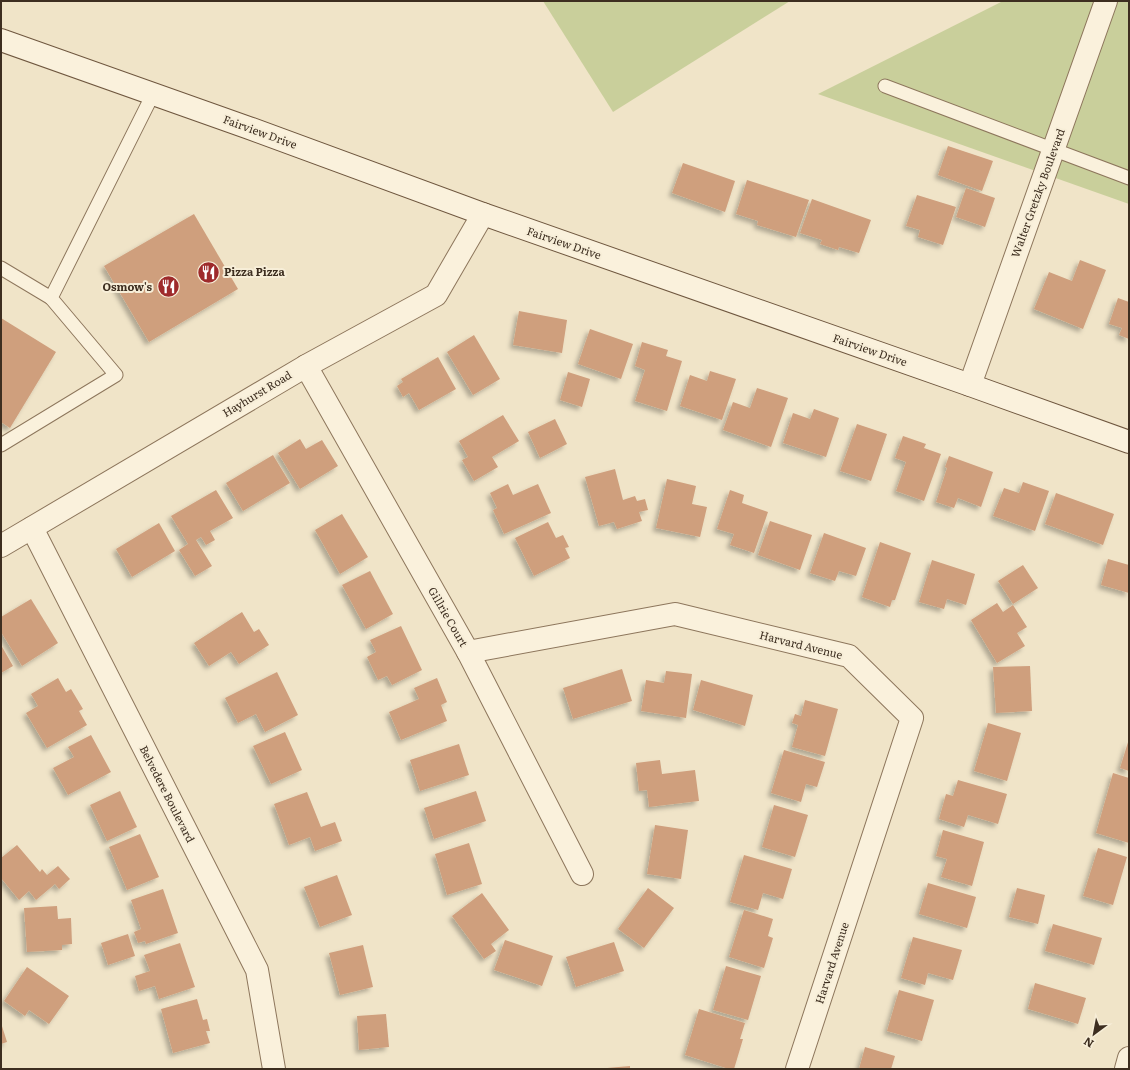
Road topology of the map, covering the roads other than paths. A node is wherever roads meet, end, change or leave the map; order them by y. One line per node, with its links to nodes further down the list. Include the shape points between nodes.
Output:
1 (1106, 1): 5 (street, Walter Gretzky Boulevard)
2 (1, 40): 4 (street, Fairview Drive)
3 (885, 86): 5 (lane)
4 (154, 94): 7 (street, Fairview Drive); 9 (lane)
5 (1053, 149): 6 (lane); 11 (street, Walter Gretzky Boulevard)
6 (1129, 178)
7 (483, 214): 10 (street, Hayhurst Road, via 436,295); 11 (street, Fairview Drive)
8 (1, 268): 9 (lane)
9 (51, 298): 13 (lane, via 116,375)
10 (306, 366): 14 (street, Hayhurst Road); 16 (street, Gillrie Court)
11 (970, 385): 12 (street, Fairview Drive)
12 (1129, 442)
13 (1, 445)
14 (32, 528): 15 (street, Hayhurst Road); 19 (street, Belvedere Boulevard, via 257,970)
15 (1, 546)
16 (468, 652): 17 (street, Gillrie Court); 20 (street, Harvard Avenue, via 675,614 849,656 912,718)
17 (582, 874)
18 (1129, 1058): 21 (street)
19 (274, 1069)
20 (797, 1069)
21 (1126, 1069)

